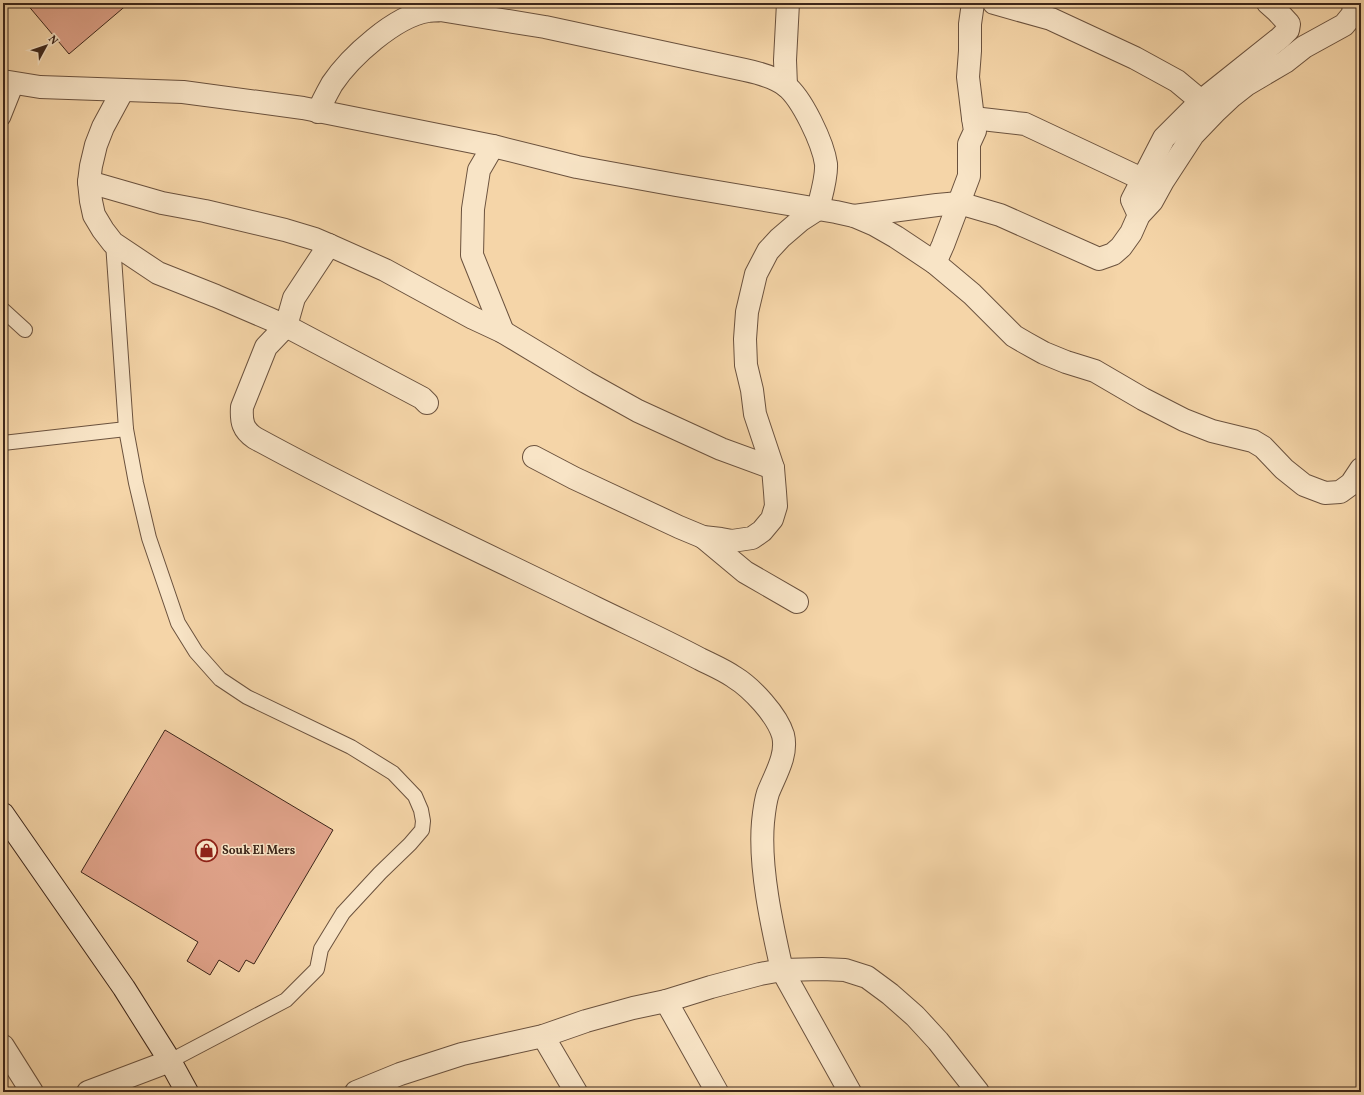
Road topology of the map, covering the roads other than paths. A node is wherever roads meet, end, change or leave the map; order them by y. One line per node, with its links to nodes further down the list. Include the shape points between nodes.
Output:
1 (788, 3): 8 (street)
2 (973, 3): 13 (street, via 968,77)
3 (994, 3): 10 (street, via 1051,19 1135,58 1177,81)
4 (1268, 3): 10 (street, via 1288,24 1288,30)
5 (428, 7): 8 (street, via 545,27 745,70 764,75); 11 (street, via 398,22 354,58 333,83)
6 (1356, 10): 19 (street, via 1339,28 1304,47 1232,96 1194,135 1152,201)
7 (10, 82): 9 (street, via 40,87); 12 (lane)
8 (786, 86): 18 (street, via 800,103 820,140 826,164)
9 (123, 90): 11 (street, via 184,92); 16 (street, via 96,145)
10 (1201, 101): 15 (street, via 1164,138)
11 (318, 112): 14 (street)
12 (3, 118)
13 (973, 118): 15 (street, via 1025,124); 17 (street, via 975,131 969,144 969,176)
14 (494, 146): 18 (street, via 577,167); 27 (street, via 479,170 473,209 472,256)
15 (1142, 179): 19 (street, via 1132,200)
16 (89, 182): 21 (street, via 94,215); 22 (street, via 162,203 285,230)
17 (959, 203): 19 (street, via 1000,215 1099,259 1121,248 1131,233); 20 (street); 23 (street)
18 (818, 209): 20 (street); 32 (street, via 785,233 768,251 756,274 747,312 746,365 755,414)
19 (1138, 215)
20 (854, 216): 23 (street, via 896,237)
21 (113, 243): 25 (street, via 158,273); 29 (lane)
22 (329, 245): 25 (street, via 294,298); 27 (street, via 385,270)
23 (934, 262): 33 (street, via 972,294 1014,336 1044,353 1095,371 1184,420 1253,441 1304,485 1325,493 1340,492 1351,484)
24 (3, 310): 26 (lane)
25 (286, 326): 28 (street); 37 (street, via 266,347 245,396 241,418 248,433 337,482 676,646 734,677 755,693 769,711 783,735 783,745 780,767 768,792 764,810 762,845 769,904)
26 (25, 330)
27 (503, 332): 32 (street, via 638,411 721,449)
28 (427, 403)
29 (126, 429): 30 (lane); 41 (lane, via 149,538 178,623 196,652 220,679 247,697 351,747 393,773 415,796 423,821 422,830 418,835 343,913 320,950 317,969 286,1000)
30 (3, 443)
31 (534, 457): 34 (street)
32 (773, 468): 34 (street, via 776,506 772,519 762,531 752,538 732,541)
33 (1361, 469)
34 (703, 537): 35 (street, via 745,572)
35 (797, 602)
36 (3, 814): 41 (street, via 124,988)
37 (782, 970): 38 (street); 48 (street); 49 (street, via 845,970 867,977 915,1016)
38 (666, 1001): 39 (street, via 606,1015); 47 (street)
39 (543, 1036): 45 (street, via 462,1054 400,1074); 46 (street)
40 (3, 1046): 42 (street)
41 (170, 1061): 43 (street); 44 (street)
42 (32, 1092)
43 (88, 1092)
44 (187, 1092)
45 (356, 1092)
46 (576, 1092)
47 (718, 1092)
48 (850, 1092)
49 (978, 1092)

